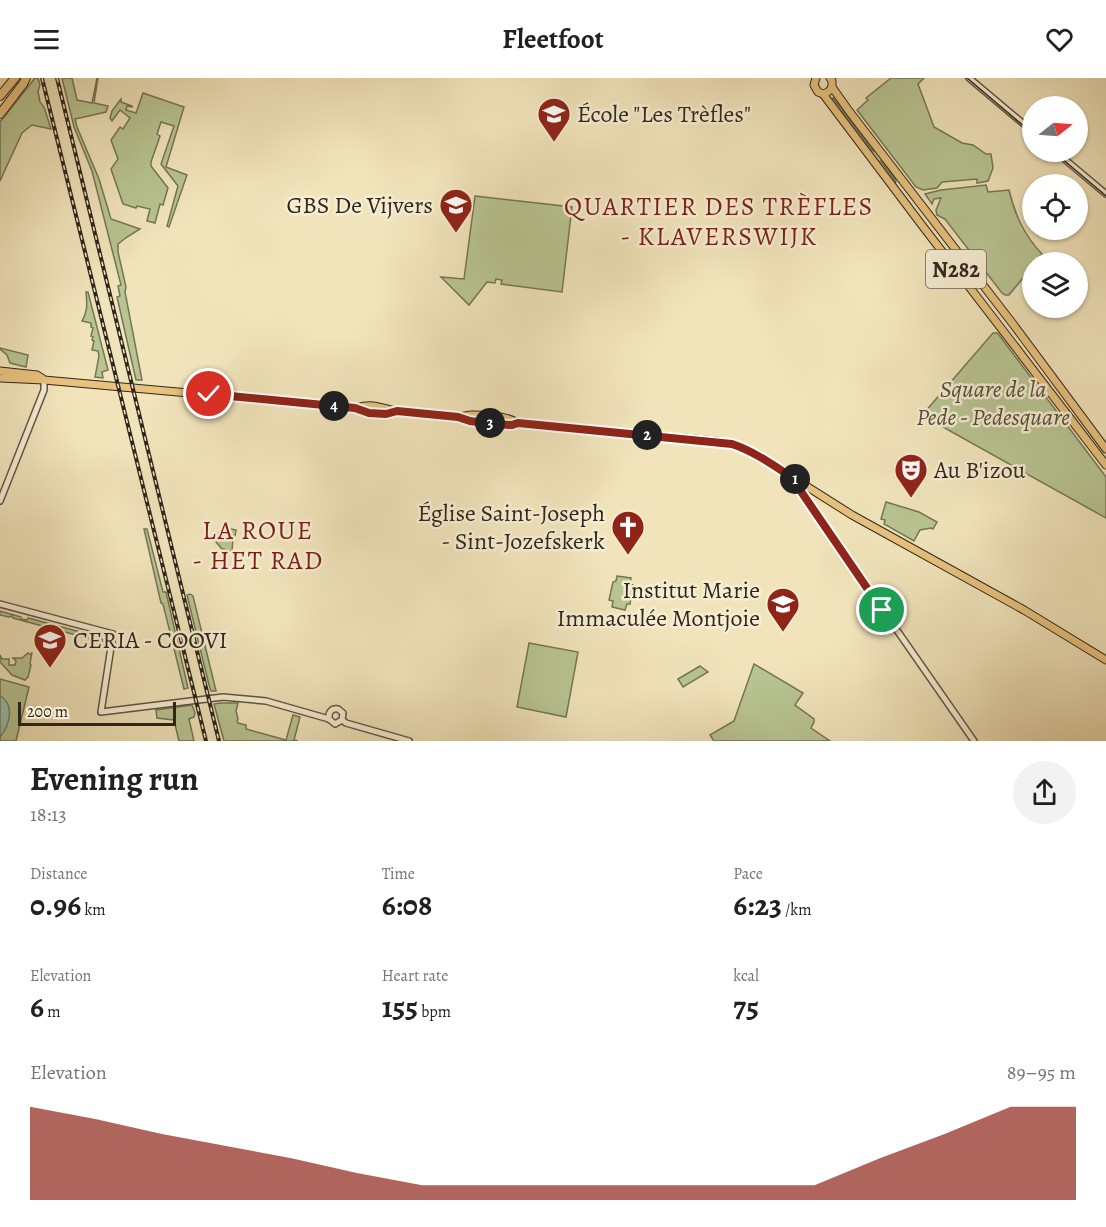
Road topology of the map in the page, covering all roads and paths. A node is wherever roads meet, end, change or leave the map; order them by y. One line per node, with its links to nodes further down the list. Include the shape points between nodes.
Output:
1 (15, 78): 8 (highway)
2 (25, 78): 9 (highway); 10 (highway)
3 (830, 78): 6 (main road, N282)
4 (969, 78): 11 (street)
5 (814, 79): 7 (main road, N282, via 816,90)
6 (832, 87): 7 (main road); 17 (main road, N282)
7 (823, 94): 18 (main road, N282)
8 (0, 96)
9 (0, 105)
10 (0, 114)
11 (1022, 123)
12 (1069, 162): 13 (street)
13 (1106, 194)
14 (0, 371): 16 (main road, via 37,375)
15 (0, 378): 16 (main road)
16 (44, 380): 19 (main road, via 355,408 370,405 492,424 518,423 732,444); 20 (street, via 44,390)
17 (1106, 449)
18 (1106, 465)
19 (799, 482): 22 (main road); 26 (street, via 800,490)
20 (0, 501)
21 (0, 604): 23 (street, via 113,634 101,712 223,697 266,701)
22 (1106, 660)
23 (329, 719): 24 (street, via 336,723); 24 (street, via 329,713 338,709 343,713)
24 (342, 720): 25 (street)
25 (409, 741)
26 (974, 741)

